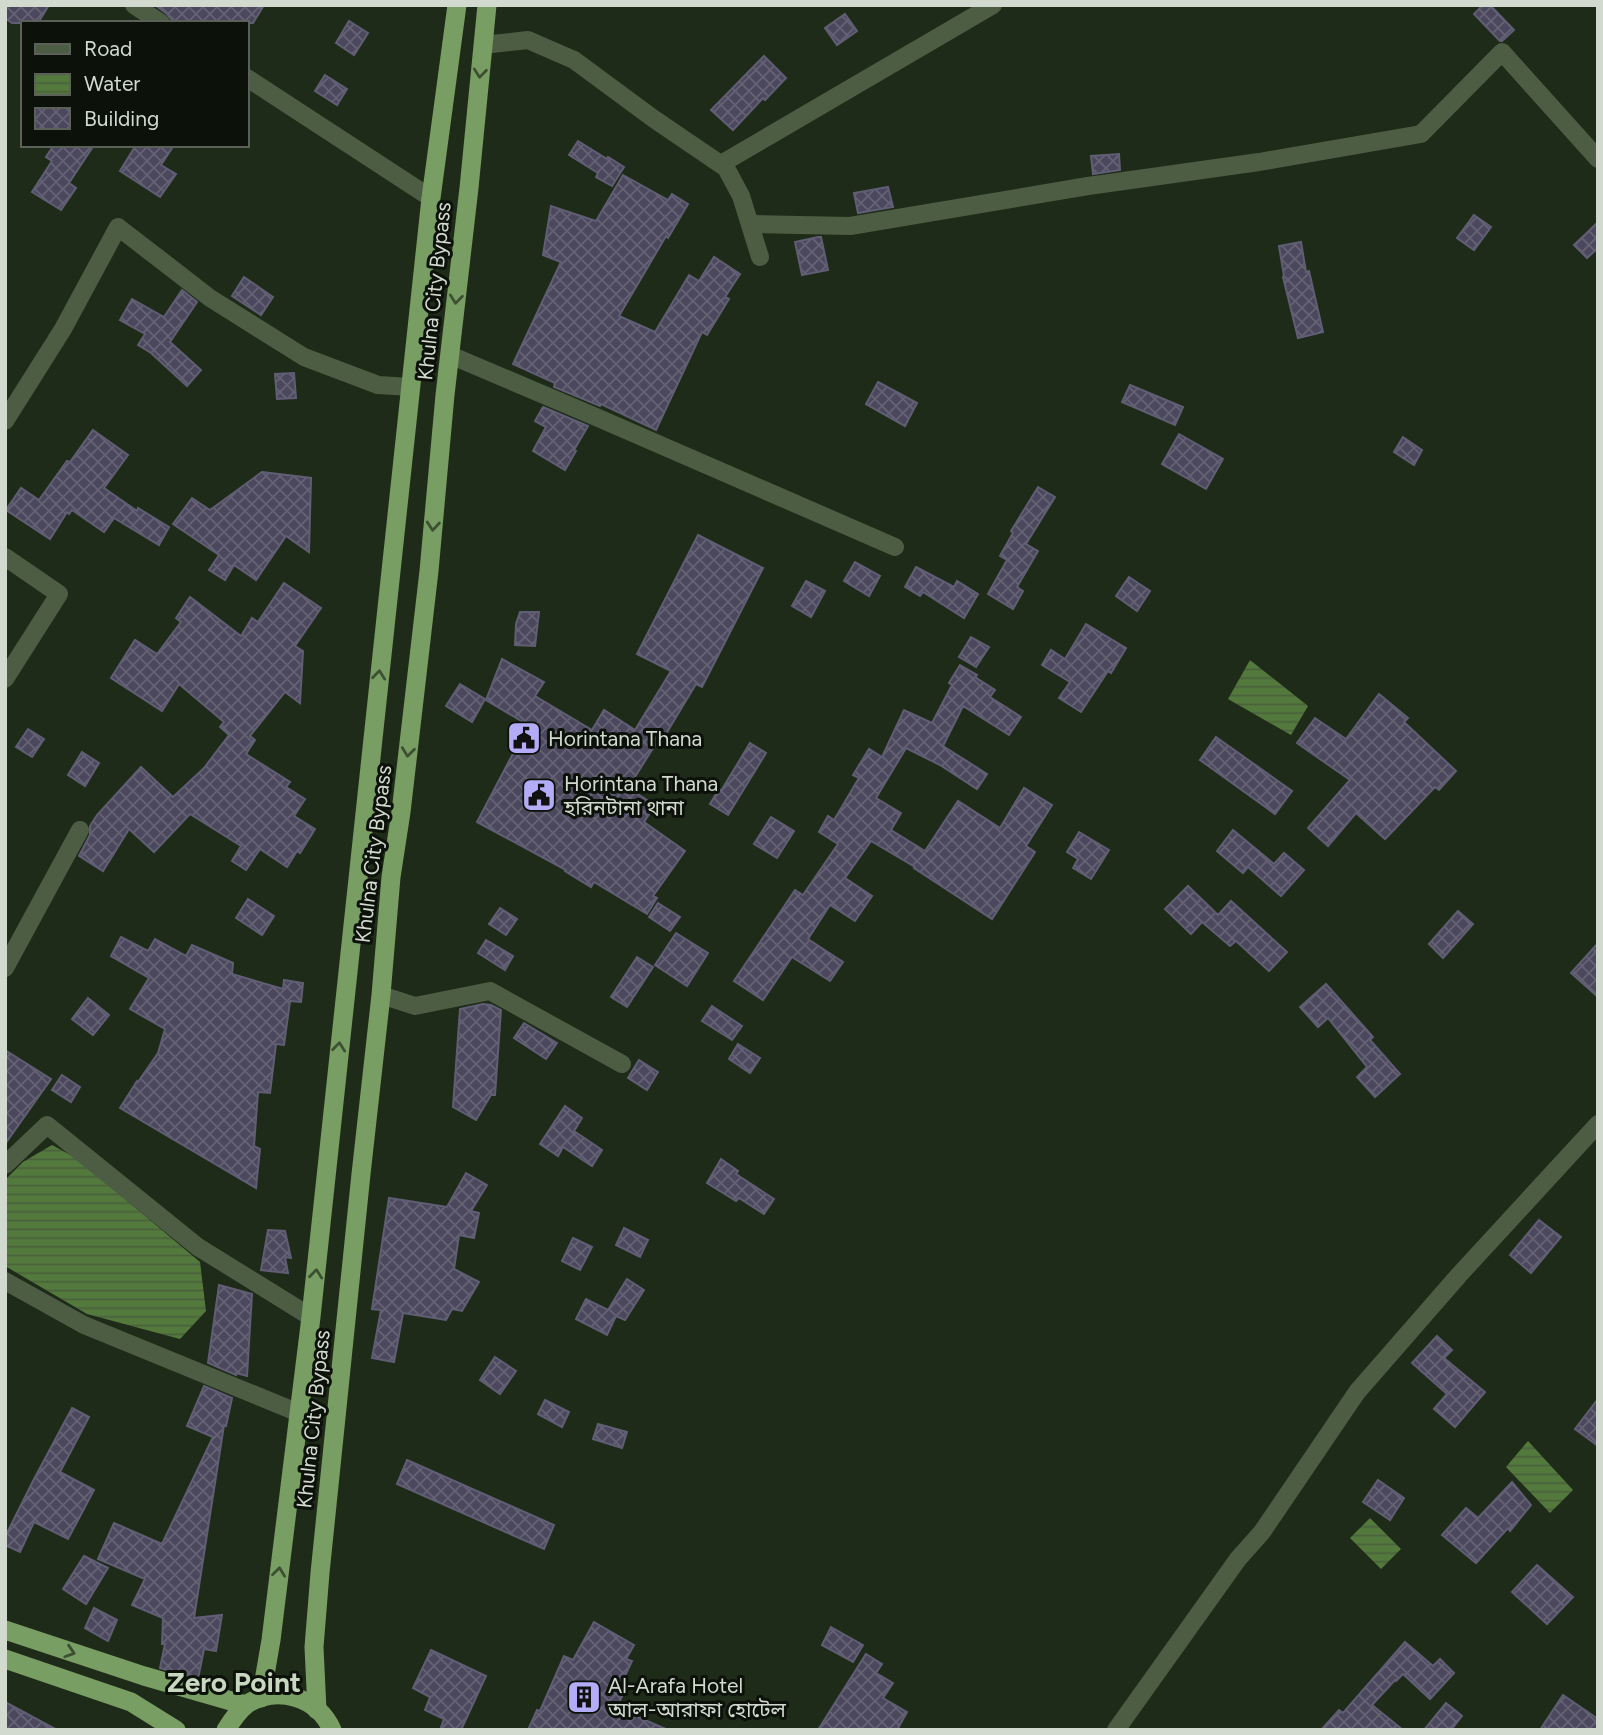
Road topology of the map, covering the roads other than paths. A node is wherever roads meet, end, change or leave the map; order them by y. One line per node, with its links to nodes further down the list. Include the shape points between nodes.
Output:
1 (134, 5): 5 (street)
2 (457, 5): 10 (highway, Khulna City Bypass)
3 (486, 5): 6 (highway, Khulna City Bypass)
4 (993, 5): 9 (street)
5 (158, 21)
6 (483, 45): 9 (street, via 528,40 574,60); 13 (highway, Khulna City Bypass, one-way to 13)
7 (248, 79): 10 (street)
8 (1598, 159): 11 (street, via 1502,51 1421,134 850,226)
9 (721, 164): 11 (street, via 741,196)
10 (431, 198): 14 (highway, Khulna City Bypass)
11 (750, 224): 12 (street)
12 (760, 257)
13 (450, 355): 16 (street); 21 (highway, Khulna City Bypass, one-way to 21)
14 (411, 387): 15 (street, via 378,385 304,356 210,298 118,227 63,329); 26 (highway, Khulna City Bypass, one-way to 14)
15 (5, 421)
16 (895, 547)
17 (5, 557): 18 (street, via 60,594)
18 (5, 679)
19 (80, 830): 20 (street)
20 (5, 968)
21 (381, 996): 22 (street, via 415,1006 490,992); 31 (highway, Khulna City Bypass, via 320,1573 314,1647)
22 (622, 1064)
23 (1598, 1124): 35 (street, via 1357,1392 1262,1532)
24 (5, 1165): 26 (street, via 47,1125 198,1247)
25 (5, 1281): 27 (street, via 84,1325)
26 (311, 1317): 27 (highway, Khulna City Bypass)
27 (299, 1413): 30 (highway, Khulna City Bypass, one-way to 27, via 271,1640)
28 (5, 1630): 30 (highway, one-way to 30, via 144,1676)
29 (5, 1659): 32 (highway, via 131,1702)
30 (253, 1702): 31 (highway, via 284,1695); 33 (highway, via 234,1716)
31 (317, 1710): 34 (highway)
32 (176, 1730)
33 (226, 1730)
34 (332, 1730)
35 (1116, 1730)

